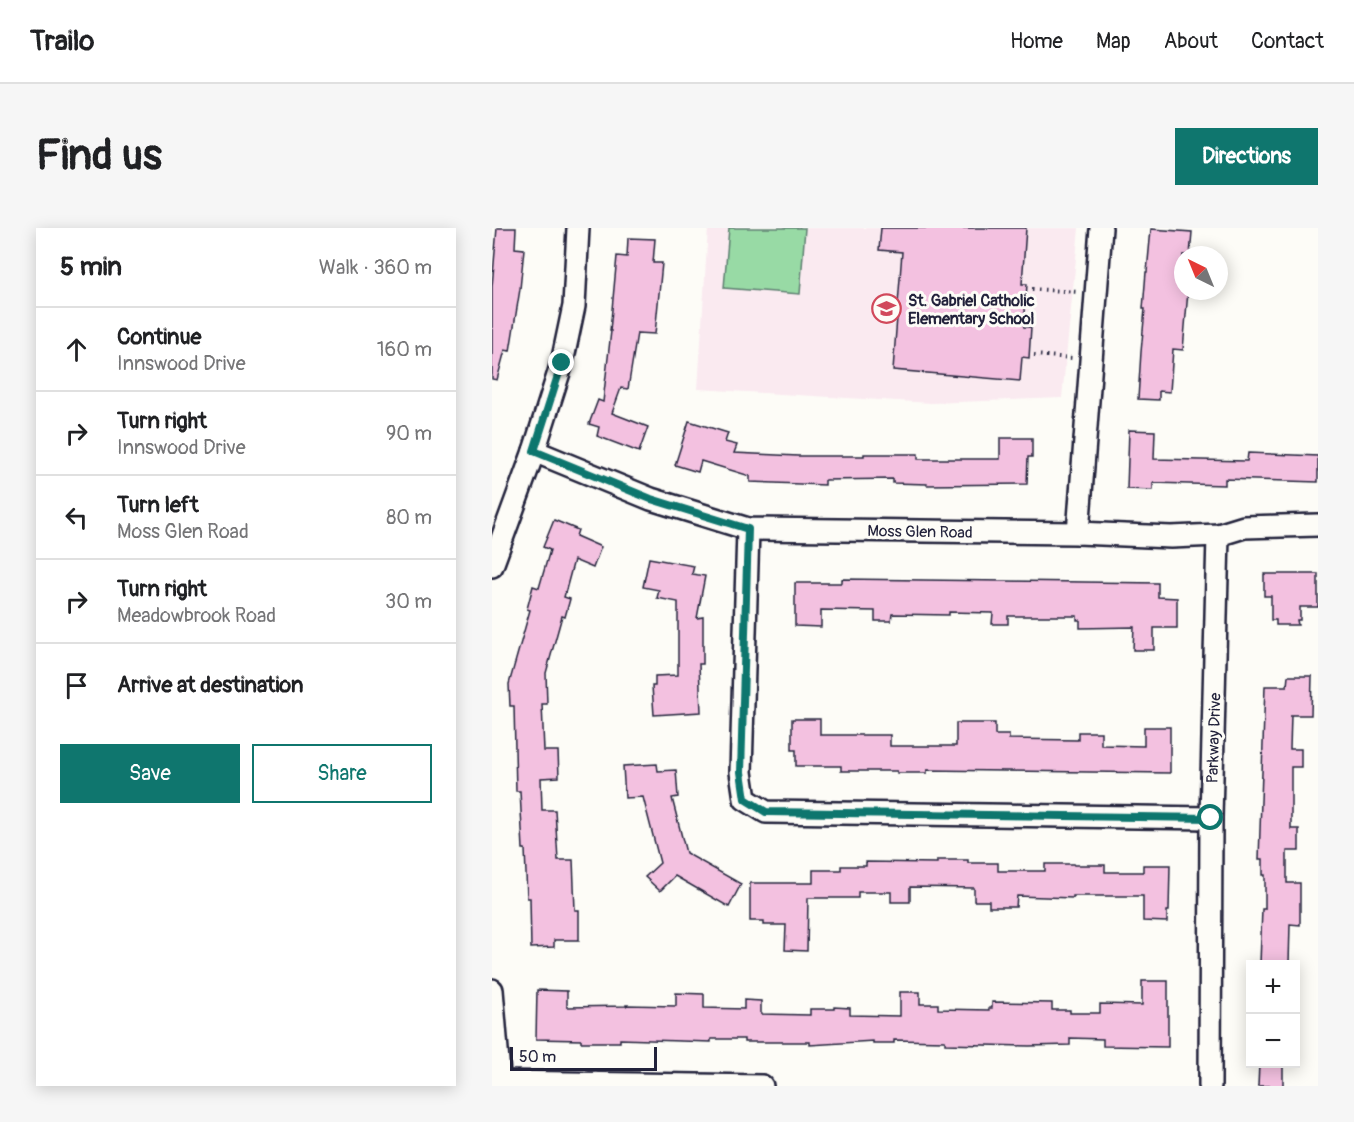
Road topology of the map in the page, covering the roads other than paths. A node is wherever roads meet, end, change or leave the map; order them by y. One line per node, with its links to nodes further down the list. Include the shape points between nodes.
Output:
1 (579, 228): 3 (street, via 574,306 562,363)
2 (1101, 228): 6 (street)
3 (534, 451): 5 (street, Moss Glen Road, via 651,499); 8 (street)
4 (1318, 525): 7 (street, Moss Glen Road, via 1244,527)
5 (748, 529): 6 (street, Moss Glen Road); 9 (street, via 741,772 745,799 766,812)
6 (1078, 533): 7 (street, Moss Glen Road)
7 (1218, 535): 9 (street, Parkway Drive)
8 (492, 564)
9 (1211, 818): 13 (street, Parkway Drive)
10 (492, 990): 11 (street)
11 (500, 1084): 12 (street)
12 (762, 1086)
13 (1210, 1086)

